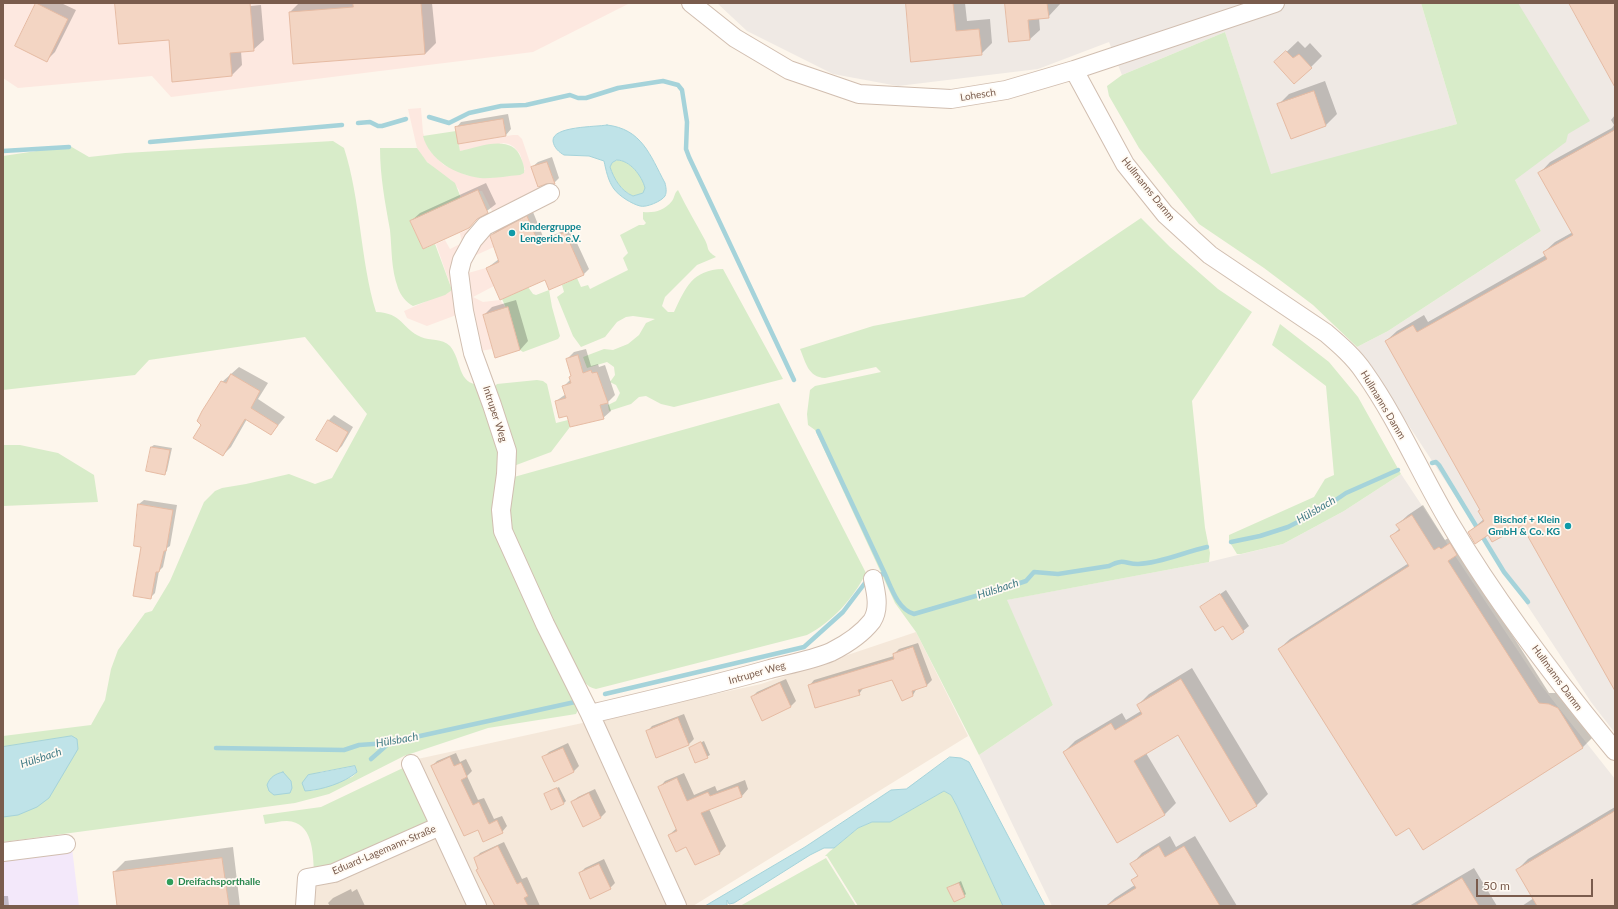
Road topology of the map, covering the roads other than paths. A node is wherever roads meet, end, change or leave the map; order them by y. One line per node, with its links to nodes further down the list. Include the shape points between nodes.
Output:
1 (692, 3): 4 (street, Lohesch, via 735,38 789,70 859,94 951,99 1006,90)
2 (1275, 3): 3 (street, Lohesch)
3 (1246, 7): 4 (street, Lohesch)
4 (1074, 70): 8 (street, Hullmanns Damm, via 1125,164 1165,214 1210,255 1326,333 1342,346 1364,371 1451,525 1490,587 1580,709)
5 (550, 193): 7 (street, Intruper Weg, via 485,226 468,248 460,272 464,311 473,353 499,423 506,451 501,510 503,531)
6 (873, 579): 7 (street, Intruper Weg, via 876,608 873,619 862,632 830,652 713,685)
7 (590, 714): 15 (street, Intruper Weg)
8 (1615, 751)
9 (411, 764): 10 (street, Eduard-Lagemann-Straße)
10 (440, 826): 13 (street, Eduard-Lagemann-Straße, via 334,873 307,878); 14 (street, Eduard-Lagemann-Straße)
11 (66, 844): 12 (street)
12 (3, 852)
13 (305, 906)
14 (477, 906)
15 (677, 906)

